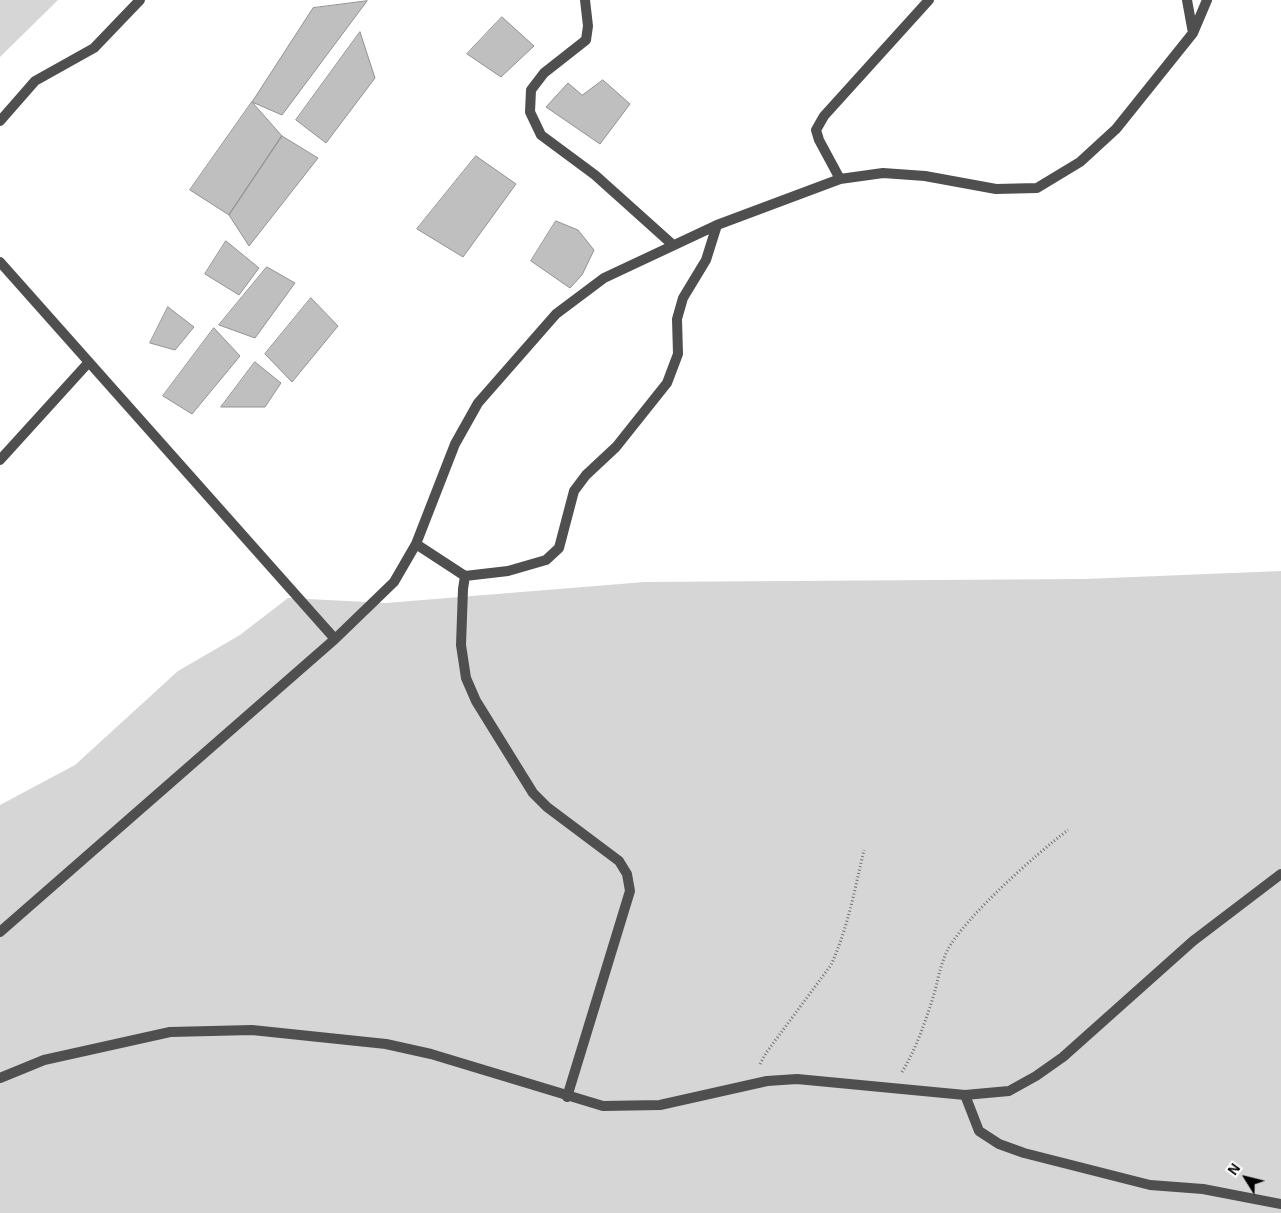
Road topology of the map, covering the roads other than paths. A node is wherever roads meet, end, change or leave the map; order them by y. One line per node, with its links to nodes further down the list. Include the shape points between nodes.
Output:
1 (140, 0): 7 (street, via 94,48 35,81)
2 (585, 0): 10 (street, via 586,40 544,73 531,90 530,112 541,135 595,175)
3 (928, 0): 8 (street, via 824,116 816,130)
4 (1187, 0): 6 (street)
5 (1207, 0): 6 (street)
6 (1192, 33): 8 (street, via 1116,130 1080,162 1036,188 996,189 926,176 883,173)
7 (0, 121)
8 (840, 179): 9 (street)
9 (717, 225): 10 (street); 15 (street, via 706,260 683,298 677,319 678,354 667,383 616,447 586,475 574,492 559,548 546,560 508,571)
10 (673, 245): 14 (street, via 604,278 556,314 478,403 455,444)
11 (0, 262): 12 (street)
12 (89, 362): 13 (street); 16 (street)
13 (0, 460)
14 (416, 544): 15 (street); 16 (street, via 394,582)
15 (465, 576): 21 (street, via 461,646 466,678 476,701 533,793 619,861 630,891)
16 (335, 639): 18 (street)
17 (1281, 874): 20 (street, via 1193,941 1063,1057 1036,1076 1009,1091)
18 (0, 932)
19 (0, 1078): 21 (street, via 44,1060 170,1032 252,1030 386,1044 431,1054)
20 (965, 1095): 21 (street, via 797,1078 660,1105 603,1106); 22 (street, via 979,1131 1016,1150 1150,1185 1203,1189)
21 (567, 1097)
22 (1281, 1204)

